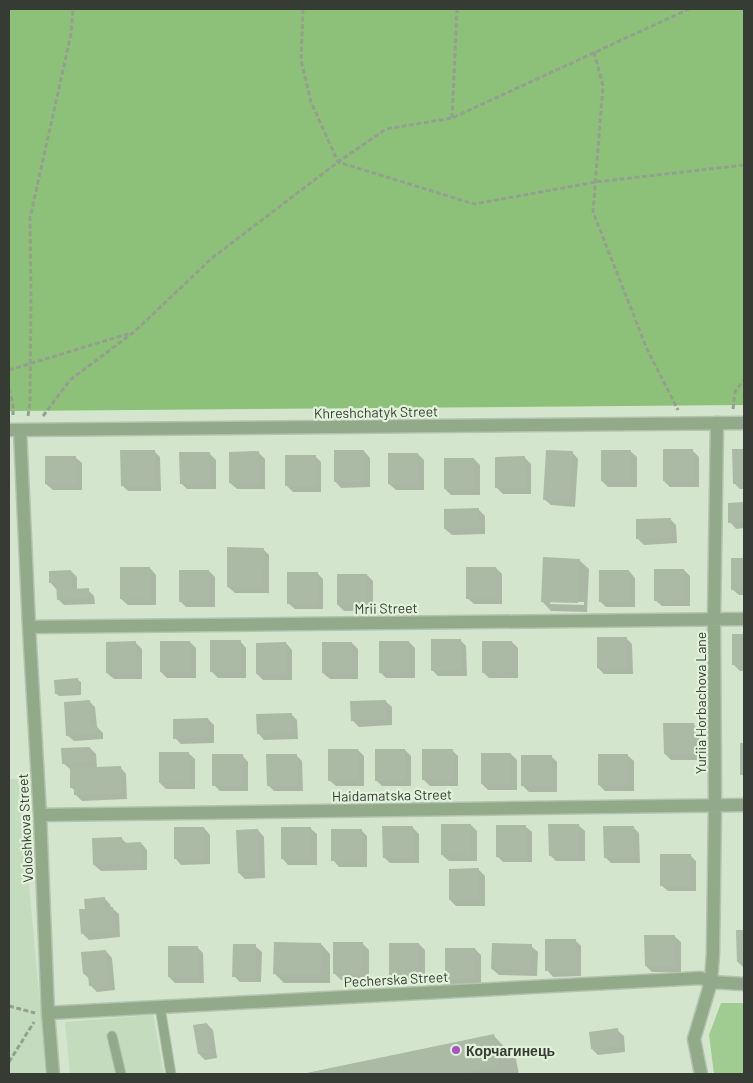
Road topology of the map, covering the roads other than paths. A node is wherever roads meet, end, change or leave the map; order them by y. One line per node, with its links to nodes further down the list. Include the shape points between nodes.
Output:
1 (717, 423): 2 (street, Khreshchatyk Street); 3 (street, Khreshchatyk Street); 5 (street, Yuriia Horbachova Lane)
2 (744, 423)
3 (20, 430): 6 (street, Voloshkova Street)
4 (744, 619): 5 (street, Mrii Street)
5 (714, 620): 6 (street, Mrii Street); 7 (street, Yuriia Horbachova Lane)
6 (29, 627): 9 (street, Voloshkova Street)
7 (715, 805): 8 (street, Haidamatska Street); 9 (street, Haidamatska Street); 10 (street, Yuriia Horbachova Lane)
8 (744, 805)
9 (40, 815): 13 (street, Voloshkova Street)
10 (711, 982): 11 (street, Pecherska Street); 12 (street, Pecherska Street, via 701,978); 18 (street, Yuriia Horbachova Lane, via 694,1040)
11 (744, 984)
12 (160, 1007): 13 (street, Pecherska Street); 17 (lane)
13 (48, 1013): 15 (street, Voloshkova Street)
14 (112, 1036): 16 (lane)
15 (53, 1074)
16 (120, 1074)
17 (171, 1074)
18 (701, 1074)

